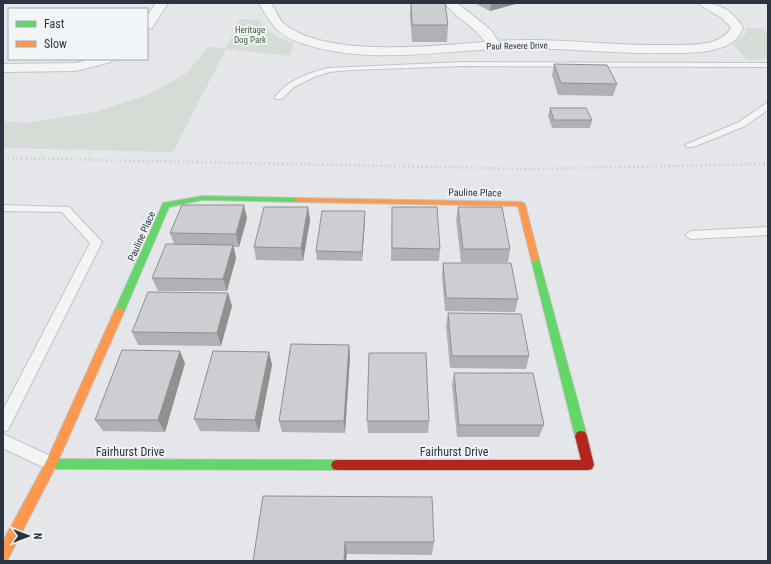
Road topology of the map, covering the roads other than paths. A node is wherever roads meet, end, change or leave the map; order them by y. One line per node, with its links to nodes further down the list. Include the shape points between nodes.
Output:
1 (162, 3): 5 (street)
2 (265, 3): 6 (street, Paul Revere Drive, via 274,22 289,34 335,47 392,51)
3 (451, 3): 6 (street, via 486,33)
4 (703, 3): 6 (street, Paul Revere Drive, via 730,17 737,27 728,40 716,45 663,49)
5 (148, 24)
6 (494, 45)
7 (102, 60): 9 (street, via 76,67)
8 (768, 65): 10 (lane, via 463,64 351,68 311,75 291,85)
9 (3, 68)
10 (279, 97)
11 (768, 105): 12 (lane, via 761,113 739,125)
12 (690, 145)
13 (521, 204): 19 (street, Pauline Place, via 202,198 166,205); 19 (street, Fairhurst Drive, via 588,465)
14 (3, 208): 17 (lane, via 65,208 96,242)
15 (768, 230): 16 (lane)
16 (691, 235)
17 (3, 425)
18 (3, 441): 19 (lane)
19 (51, 464): 20 (street, Pauline Place)
20 (3, 554)

